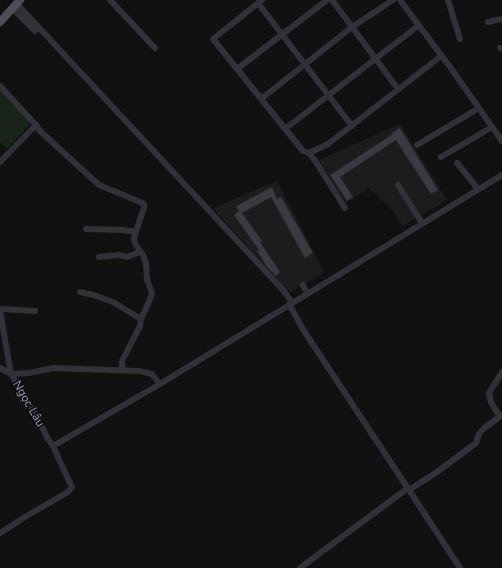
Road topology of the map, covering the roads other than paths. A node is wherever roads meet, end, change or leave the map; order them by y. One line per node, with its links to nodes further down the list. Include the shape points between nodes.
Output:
1 (110, 0): 17 (street)
2 (327, 0): 15 (street)
3 (332, 0): 13 (street)
4 (394, 0): 13 (street)
5 (400, 0): 12 (street)
6 (448, 0): 16 (street)
7 (260, 2): 15 (street); 21 (street, via 213,39)
8 (16, 4): 10 (main road); 14 (street); 49 (street, via 282,289)
9 (502, 19): 11 (street)
10 (0, 22)
11 (488, 22)
12 (419, 25): 18 (street); 19 (street)
13 (352, 27): 19 (street); 20 (street)
14 (35, 31)
15 (283, 34): 20 (street); 21 (street)
16 (460, 39)
17 (155, 48)
18 (442, 56): 23 (street); 26 (street)
19 (376, 58): 23 (street); 24 (street)
20 (306, 64): 24 (street); 25 (street)
21 (237, 69): 25 (street)
22 (0, 86): 27 (street)
23 (398, 89): 28 (street)
24 (328, 95): 28 (street); 30 (street)
25 (261, 99): 30 (street)
26 (479, 108): 29 (street); 32 (street)
27 (36, 125): 35 (street); 43 (street, via 99,185 144,204)
28 (352, 126): 33 (street, via 328,144)
29 (492, 127): 31 (street); 34 (street)
30 (285, 129): 33 (street, via 303,151)
31 (502, 141)
32 (418, 145)
33 (309, 153): 40 (street)
34 (441, 157)
35 (0, 162)
36 (457, 162): 39 (street)
37 (502, 175): 39 (street)
38 (398, 185): 41 (street)
39 (478, 189): 41 (street)
40 (345, 208)
41 (422, 223): 48 (street)
42 (86, 229): 43 (street)
43 (136, 232): 44 (street, via 135,244)
44 (140, 252): 45 (street, via 127,257); 52 (street, via 146,263 147,280 152,293)
45 (99, 257)
46 (302, 285): 48 (street)
47 (80, 292): 52 (street, via 113,302)
48 (307, 293): 49 (street)
49 (290, 303): 57 (street); 60 (street, via 316,350)
50 (0, 310): 51 (street); 56 (street, Ngọc Lâu)
51 (35, 311)
52 (141, 319): 54 (street, via 122,361)
53 (0, 368): 56 (street)
54 (122, 369): 56 (street, via 53,368); 57 (street, via 148,372)
55 (502, 372): 58 (street, via 489,393 491,402)
56 (11, 374): 59 (street, Ngọc Lâu)
57 (160, 384): 59 (street)
58 (501, 416): 60 (street, via 481,431 476,443 437,472)
59 (53, 446): 61 (street, Ngọc Lâu, via 72,483 72,489)
60 (408, 489): 62 (street); 63 (street)
61 (0, 533)
62 (300, 568)
63 (460, 568)

